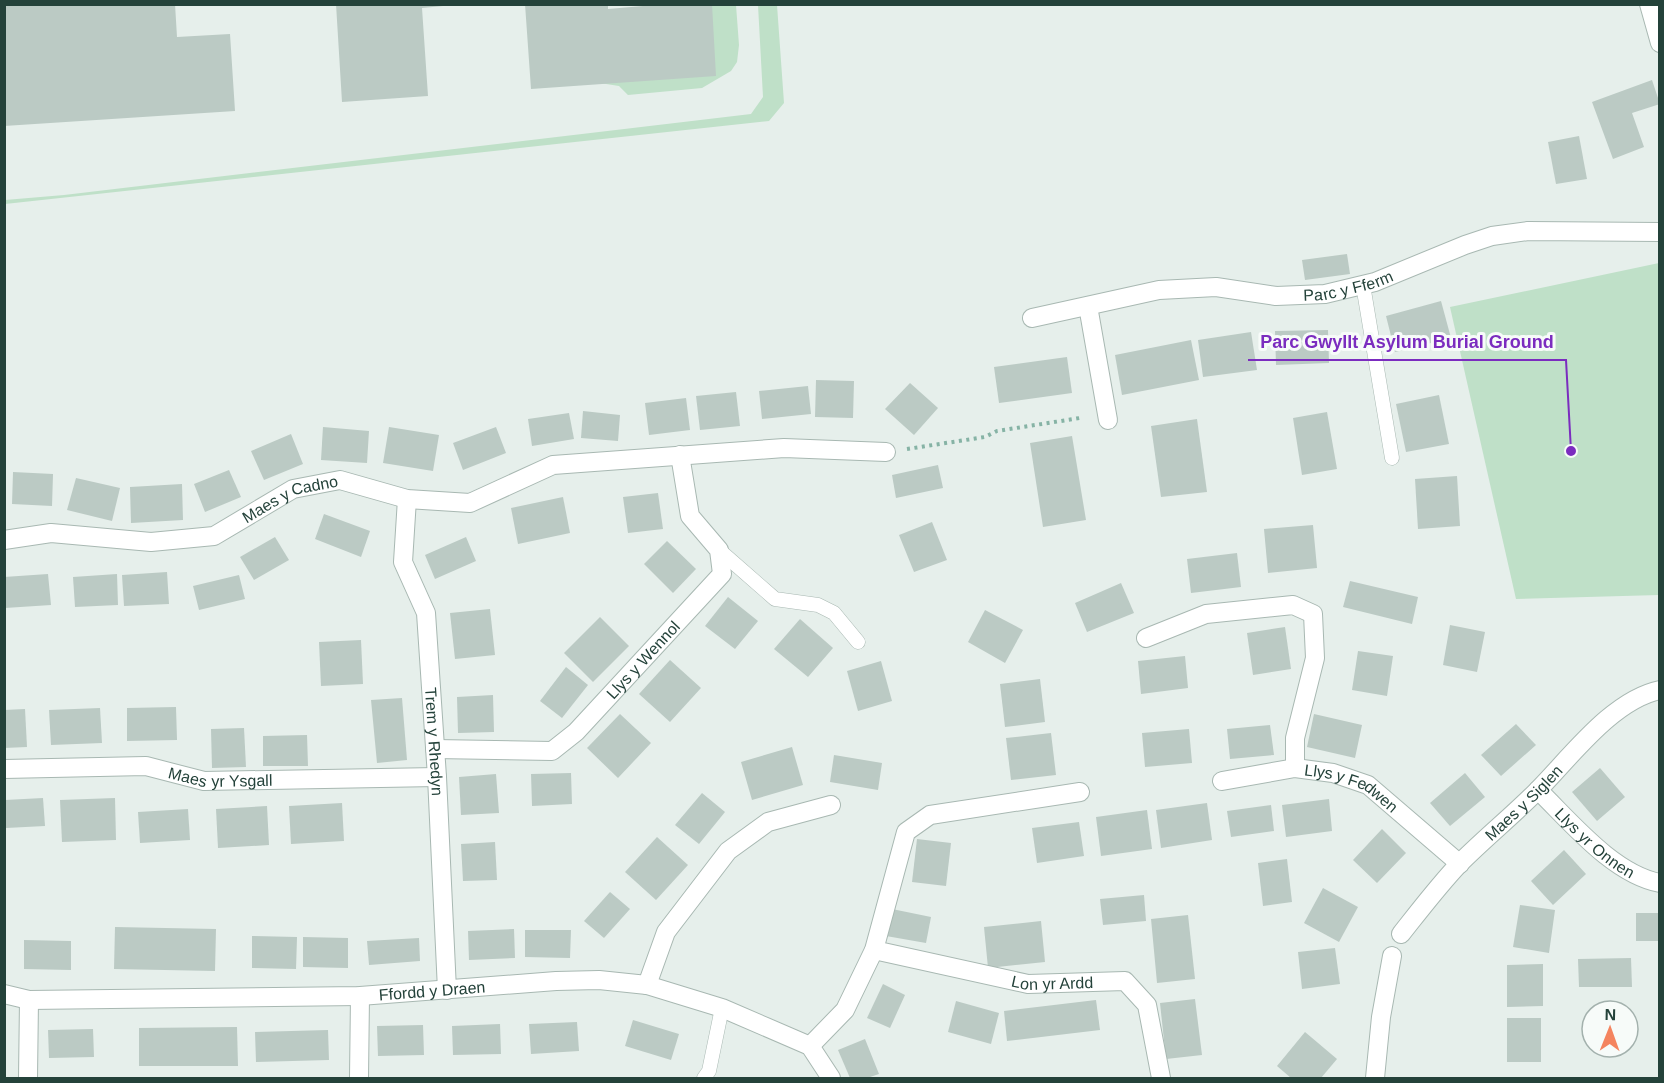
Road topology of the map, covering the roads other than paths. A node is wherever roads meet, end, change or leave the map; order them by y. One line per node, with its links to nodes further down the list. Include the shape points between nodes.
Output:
1 (1648, 4): 2 (street)
2 (1659, 43)
3 (1659, 232): 4 (street, Parc y Fferm, via 1528,231 1492,236)
4 (1363, 285): 5 (street, Parc y Fferm, via 1325,294 1276,296 1216,287 1159,290); 10 (lane)
5 (1088, 306): 6 (street, Parc y Fferm); 7 (street)
6 (1032, 318)
7 (1108, 420)
8 (886, 452): 9 (street, Maes y Cadno, via 784,448)
9 (680, 455): 11 (street, Maes y Cadno, via 553,465 470,503); 13 (street, via 690,516)
10 (1392, 458)
11 (407, 499): 12 (street, Maes y Cadno, via 340,480 293,489 214,536 151,542 51,533); 17 (street, Trem y Rhedyn, via 403,562 426,613)
12 (4, 540)
13 (719, 550): 15 (lane, via 775,599 818,605 834,613); 17 (street, Llys y Wennol, via 722,573 576,732 552,751)
14 (1146, 638): 18 (street, via 1206,614 1293,604 1313,614 1316,657 1295,738)
15 (858, 642)
16 (1659, 690): 22 (street, Maes y Siglen, via 1620,709 1580,743)
17 (435, 749): 20 (street, Trem y Rhedyn)
18 (1295, 768): 21 (street, Llys y Fedwen); 25 (street, Llys y Fedwen, via 1333,773 1368,785)
19 (4, 770): 20 (street, Maes yr Ysgall, via 146,766 204,781)
20 (437, 777): 31 (street, Trem y Rhedyn)
21 (1222, 781)
22 (1538, 790): 25 (street, Maes y Siglen); 26 (street, Llys yr Onnen, via 1615,864)
23 (1080, 792): 28 (street, via 930,815 906,832)
24 (831, 806): 30 (street, via 768,822 728,851 666,932)
25 (1460, 864): 27 (street, Maes y Siglen)
26 (1659, 883)
27 (1401, 934)
28 (874, 950): 36 (street, via 845,1010); 41 (street, Lon yr Ardd, via 1028,984 1125,981 1147,1005)
29 (1392, 956): 42 (street)
30 (647, 986): 31 (street, Ffordd y Draen, via 599,980); 35 (street, Ffordd y Draen)
31 (447, 990): 33 (street, Ffordd y Draen)
32 (4, 994): 34 (street, Ffordd y Draen)
33 (360, 996): 34 (street, Ffordd y Draen); 38 (street)
34 (29, 1000): 37 (street)
35 (722, 1008): 36 (street, Ffordd y Draen); 39 (lane, via 709,1071)
36 (810, 1046): 40 (street)
37 (28, 1078)
38 (358, 1078)
39 (704, 1078)
40 (831, 1078)
41 (1161, 1078)
42 (1375, 1078)

